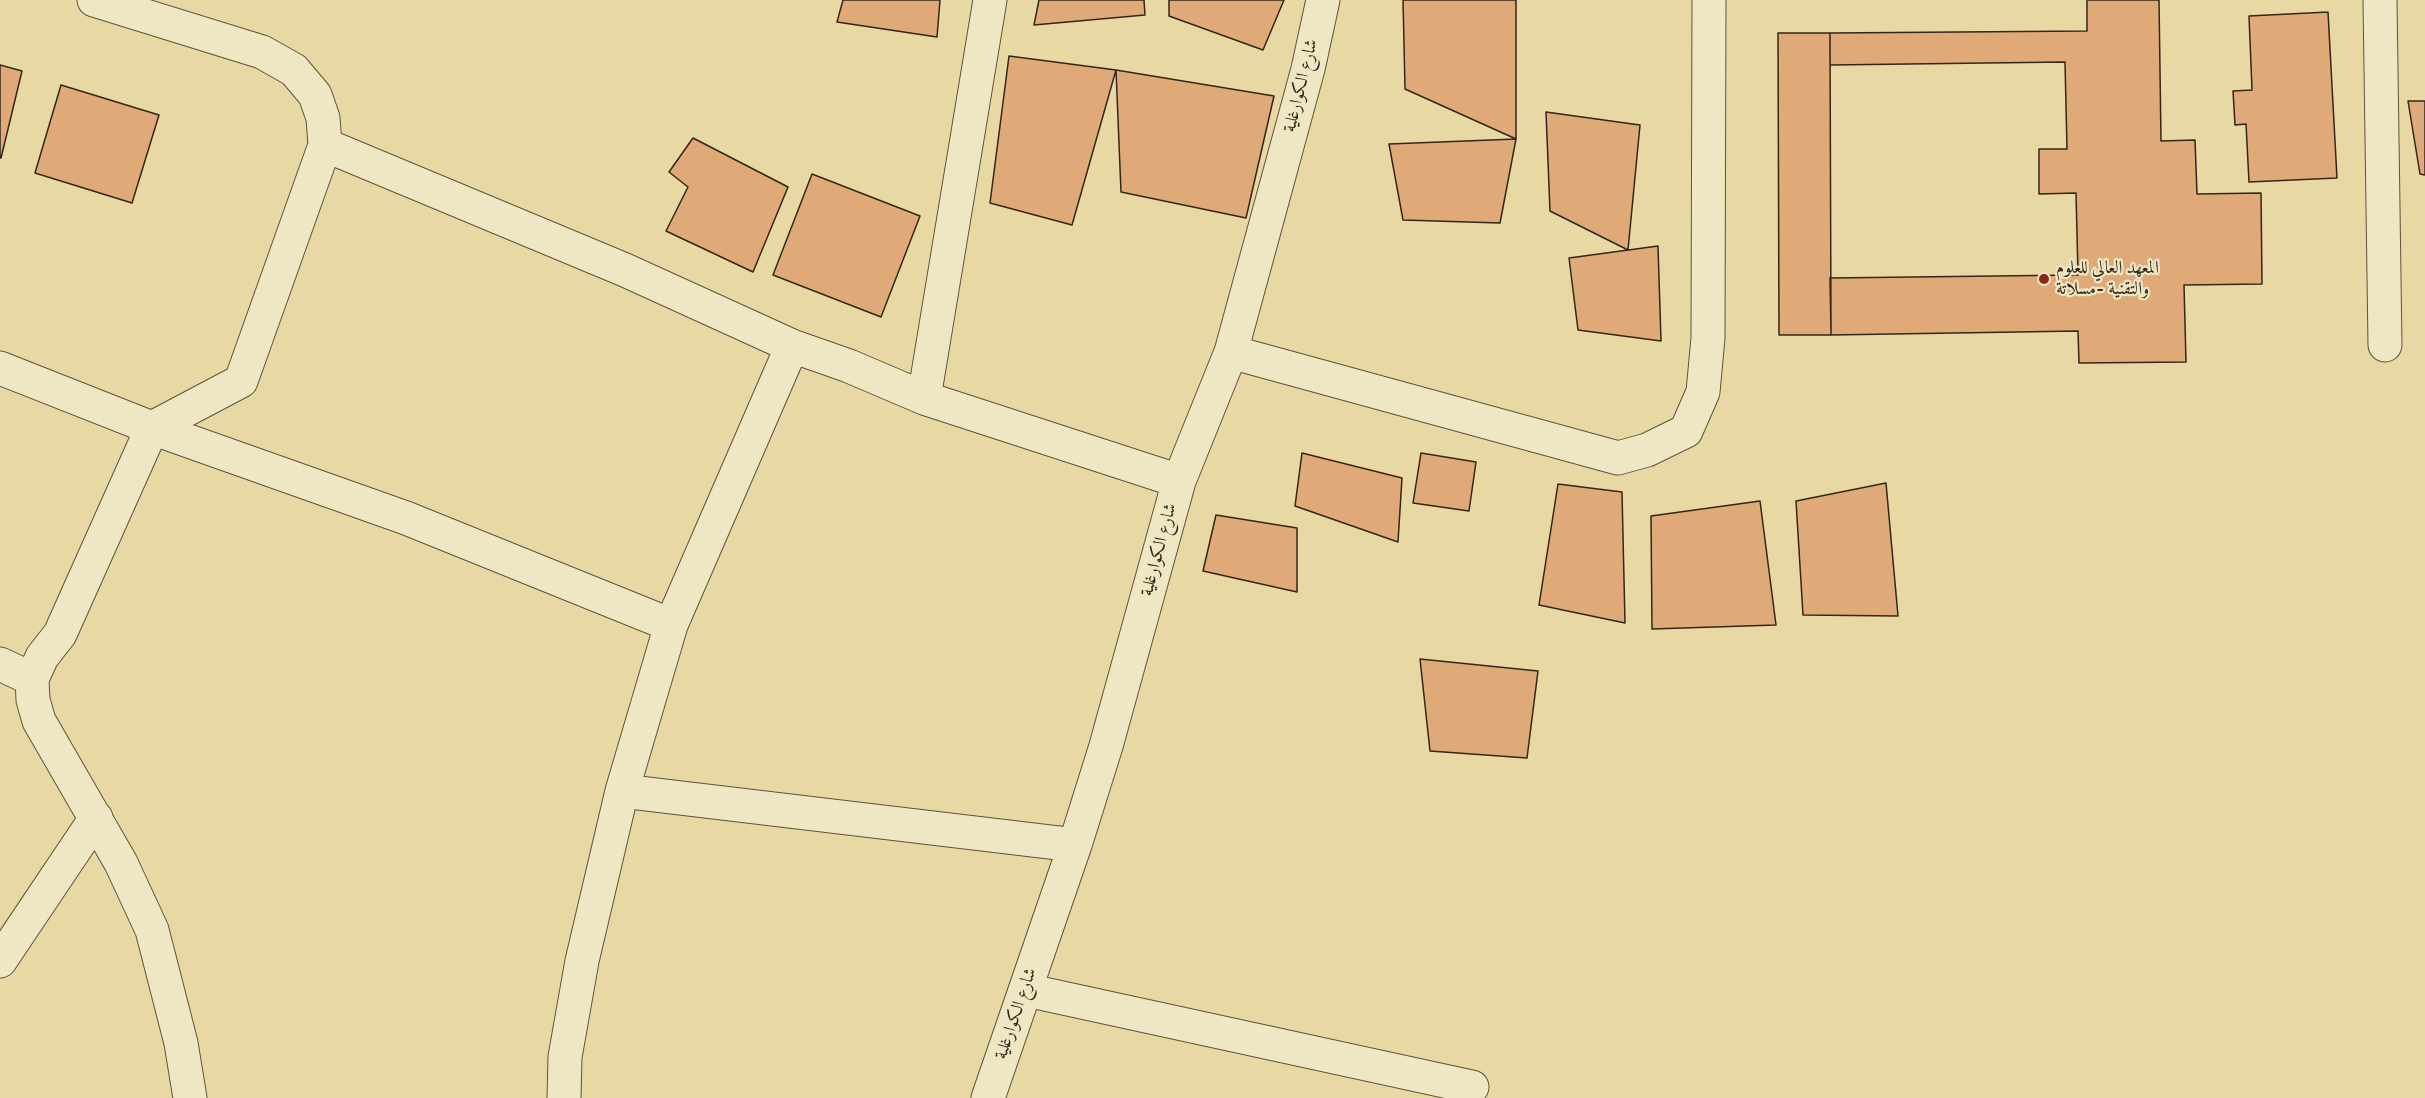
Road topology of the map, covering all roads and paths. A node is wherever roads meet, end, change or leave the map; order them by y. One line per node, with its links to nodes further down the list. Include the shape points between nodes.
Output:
1 (94, 0): 6 (street, via 262,52 294,70 315,95 323,118)
2 (990, 0): 11 (street)
3 (1323, 0): 9 (street, شارع الكوارغلية)
4 (1709, 0): 9 (street, via 1708,338 1703,392 1686,431 1647,450 1618,458)
5 (2380, 0): 7 (street)
6 (325, 145): 8 (street, via 625,270); 12 (street, via 241,381)
7 (2385, 345)
8 (792, 346): 11 (street); 14 (street)
9 (1231, 352): 13 (street, شارع الكوارغلية)
10 (0, 368): 12 (street)
11 (924, 398): 13 (street)
12 (152, 428): 14 (street, via 406,518); 16 (street, via 60,634 42,657)
13 (1179, 481): 19 (street, شارع الكوارغلية)
14 (671, 625): 17 (street)
15 (0, 664): 16 (street)
16 (32, 680): 18 (street, via 39,721)
17 (622, 791): 19 (street); 24 (street, via 582,961 565,1057)
18 (96, 818): 20 (street); 23 (street, via 138,894 152,930 181,1043)
19 (1075, 845): 21 (street, شارع الكوارغلية)
20 (0, 962)
21 (1026, 990): 22 (street); 25 (street, شارع الكوارغلية)
22 (1472, 1087)
23 (190, 1098)
24 (564, 1098)
25 (988, 1098)

